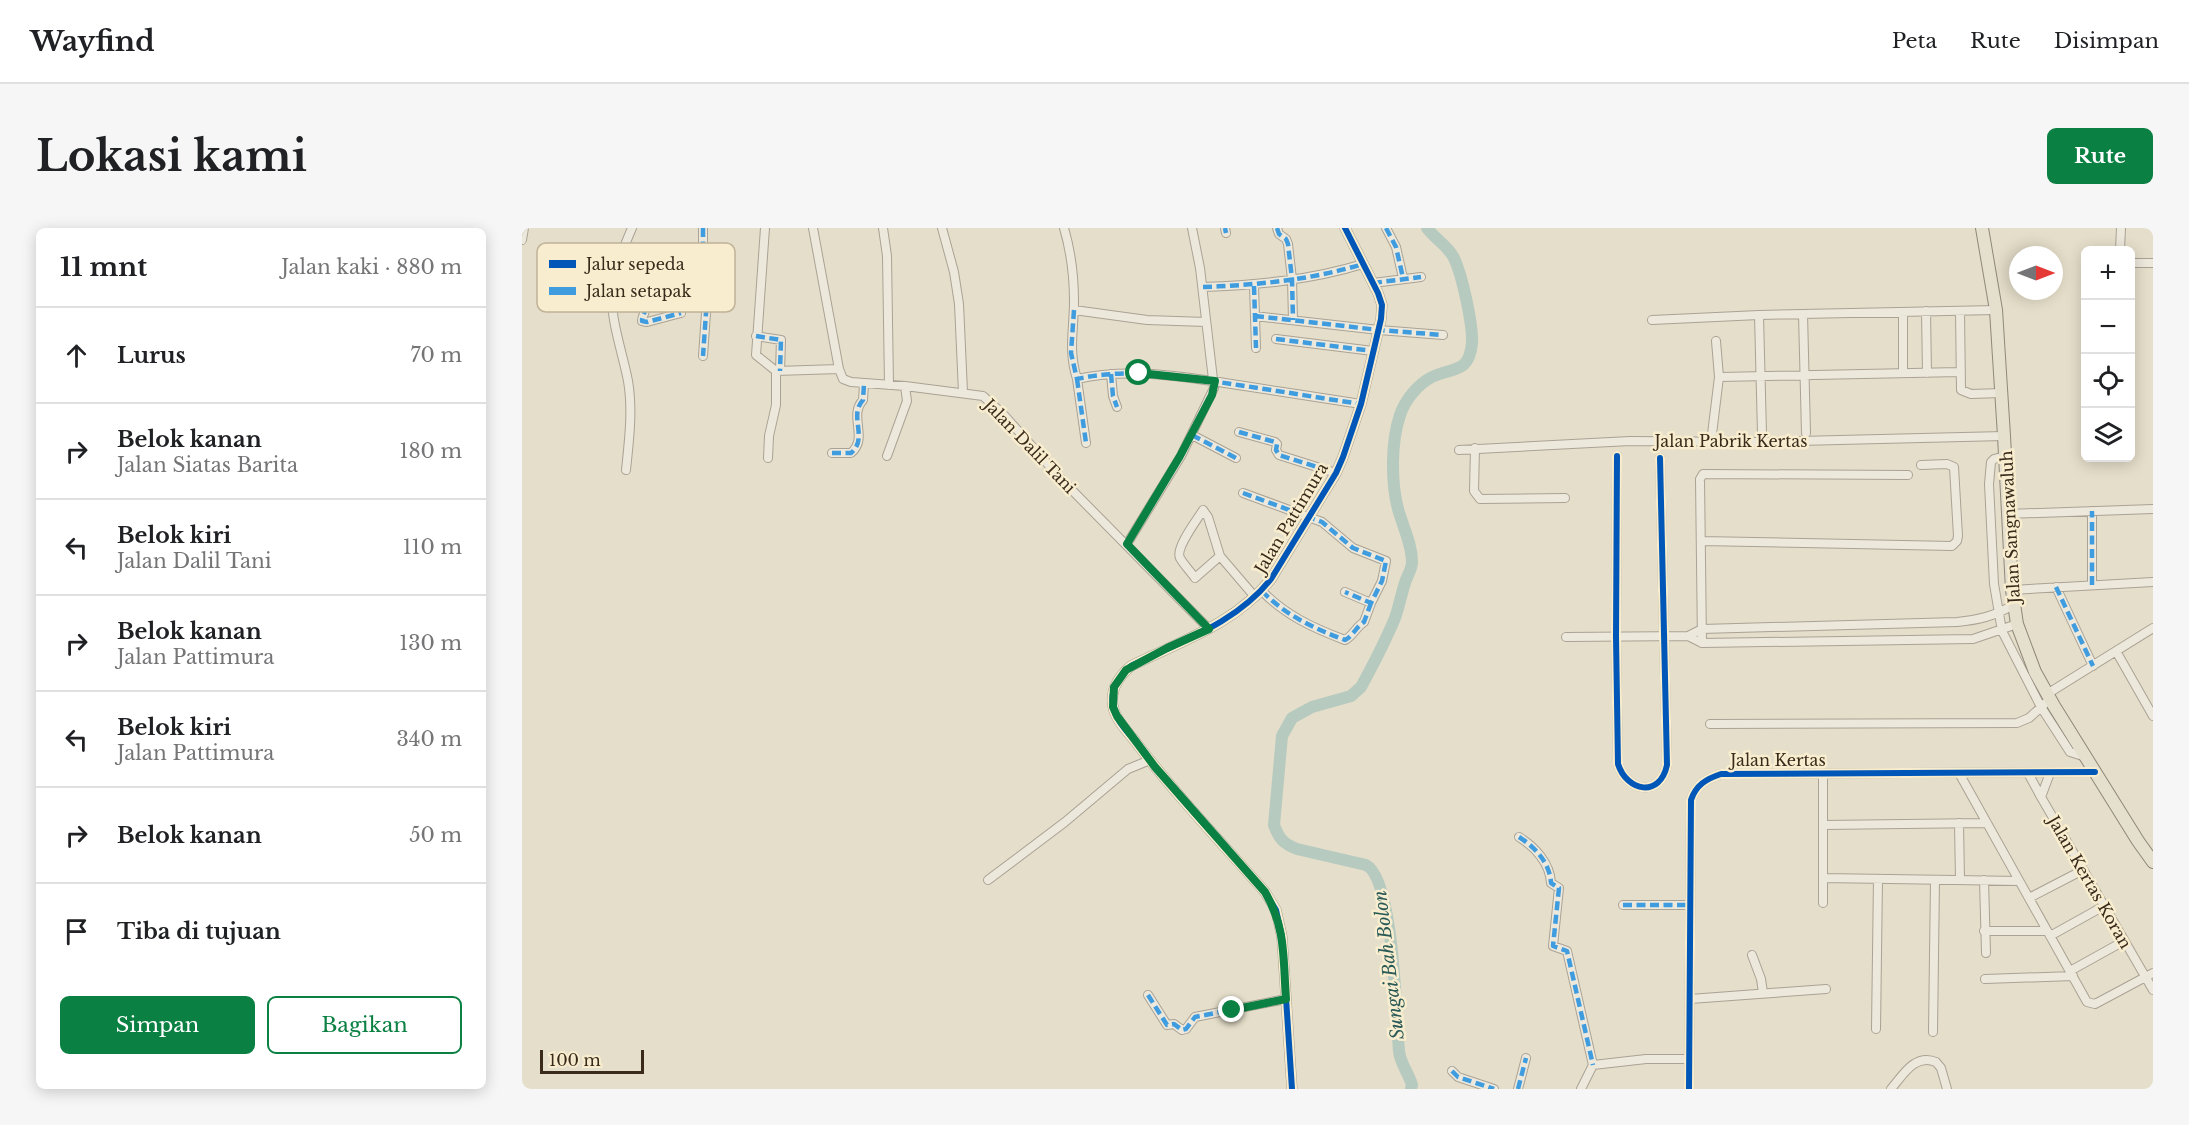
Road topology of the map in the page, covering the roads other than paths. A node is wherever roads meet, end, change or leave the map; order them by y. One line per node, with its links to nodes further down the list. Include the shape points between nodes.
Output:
1 (524, 228): 14 (street)
2 (632, 228): 15 (street)
3 (765, 228): 43 (street)
4 (813, 228): 49 (street)
5 (883, 228): 61 (street)
6 (942, 228): 63 (street, via 959,304)
7 (1064, 228): 26 (street, via 1072,266)
8 (1192, 228): 25 (street)
9 (1277, 228): 22 (street, via 1287,241)
10 (1345, 228): 19 (street, Jalan Pattimura)
11 (1386, 228): 21 (street, via 1396,247)
12 (1982, 228): 27 (main road, Jalan Sangnawaluh)
13 (2121, 228): 16 (street)
14 (522, 240)
15 (626, 243)
16 (2120, 246)
17 (2135, 263): 18 (street)
18 (2153, 263)
19 (1363, 264): 22 (street, via 1321,276); 23 (street, Jalan Pattimura)
20 (1421, 277): 21 (street)
21 (1403, 278): 23 (street)
22 (1292, 279): 24 (street); 38 (street)
23 (1373, 283): 41 (street, Jalan Pattimura, via 1382,305)
24 (1254, 285): 25 (street); 37 (street)
25 (1203, 287): 40 (street)
26 (1074, 310): 40 (street, via 1147,320); 58 (street, via 1071,353)
27 (1995, 310): 29 (street); 64 (main road, Jalan Sangnawaluh)
28 (1926, 311): 29 (street); 33 (street); 53 (street)
29 (1960, 311): 51 (street)
30 (614, 312): 84 (street, via 628,382)
31 (644, 312): 34 (street, via 642,321 647,322)
32 (706, 312): 48 (street)
33 (1903, 312): 35 (street); 52 (street)
34 (681, 313)
35 (1803, 314): 36 (street); 55 (street)
36 (1760, 315): 39 (street); 56 (street)
37 (1255, 316): 38 (street); 46 (street)
38 (1293, 320): 41 (street)
39 (1652, 320)
40 (1206, 322): 59 (street)
41 (1378, 330): 42 (street); 47 (street, Jalan Pattimura)
42 (1443, 335)
43 (756, 336): 50 (street, via 756,355); 50 (street, via 781,340)
44 (1276, 339): 47 (street)
45 (1716, 341): 57 (street)
46 (1256, 348)
47 (1373, 351): 65 (street, Jalan Pattimura)
48 (703, 356)
49 (839, 369): 50 (street); 60 (street, Jalan Dalil Tani, via 846,381)
50 (778, 371): 80 (street)
51 (1960, 372): 53 (street); 64 (street, via 1961,390 1965,393)
52 (1904, 373): 53 (street); 55 (street)
53 (1927, 373)
54 (1111, 374): 58 (street); 59 (street); 66 (street)
55 (1804, 375): 56 (street); 68 (street)
56 (1760, 376): 57 (street); 70 (street)
57 (1719, 377): 69 (street)
58 (1077, 379): 73 (street)
59 (1215, 381): 65 (street); 71 (street)
60 (864, 384): 61 (street, Jalan Dalil Tani); 76 (street, via 863,400 857,410 857,445 851,453)
61 (889, 385): 62 (street, Jalan Dalil Tani)
62 (905, 386): 63 (street, Jalan Dalil Tani); 77 (street, via 906,401)
63 (963, 392): 94 (street, Jalan Dalil Tani, via 988,399)
64 (2002, 393): 72 (main road, Jalan Sangnawaluh)
65 (1361, 404): 85 (street, Jalan Pattimura)
66 (1117, 407)
67 (1239, 432): 85 (street, via 1275,442 1279,455)
68 (1806, 433)
69 (1712, 434)
70 (1762, 434)
71 (1192, 435): 81 (street); 94 (street)
72 (2004, 436): 74 (street, Jalan Pabrik Kertas, via 1630,441); 79 (main road, Jalan Sangnawaluh)
73 (1086, 443)
74 (1475, 448): 75 (street, Jalan Pabrik Kertas); 88 (street, via 1474,491 1480,499)
75 (1459, 450)
76 (832, 453)
77 (887, 456)
78 (1617, 456): 114 (street)
79 (2005, 456): 91 (main road, Jalan Sangnawaluh); 104 (street, via 1994,459 1990,465)
80 (768, 458)
81 (1236, 458)
82 (1660, 458): 111 (street)
83 (1921, 465): 93 (street, via 1954,467 1958,536 1952,546)
84 (626, 470)
85 (1336, 473): 92 (street, Jalan Pattimura)
86 (1908, 475): 93 (street, via 1703,474)
87 (1243, 493): 92 (street)
88 (1565, 498)
89 (2153, 509): 90 (street)
90 (2092, 511): 91 (street); 97 (street)
91 (2008, 514): 99 (main road, Jalan Sangnawaluh)
92 (1309, 517): 101 (street, Jalan Pattimura); 102 (street, via 1322,522 1353,548 1386,561)
93 (1701, 541): 109 (street)
94 (1127, 544): 108 (street, Jalan Dalil Tani)
95 (1220, 556): 95 (street, via 1209,517 1203,510 1181,545 1179,557 1196,578); 101 (street)
96 (2153, 582): 97 (street)
97 (2092, 585): 98 (street)
98 (2056, 587): 99 (street); 118 (street)
99 (2012, 590): 103 (main road, Jalan Sangnawaluh)
100 (1345, 592): 102 (street)
101 (1258, 594): 102 (street, via 1277,608 1345,640 1364,622); 108 (street, Jalan Pattimura)
102 (1371, 603)
103 (2013, 605): 104 (street); 106 (main road, Jalan Sangnawaluh)
104 (1998, 614): 105 (street, via 1974,621); 110 (street)
105 (1844, 624): 109 (street); 115 (street)
106 (2017, 624): 110 (street); 119 (main road, Jalan Sangnawaluh)
107 (2153, 628): 117 (street)
108 (1209, 629): 122 (street, Jalan Pattimura, via 1131,666 1114,687 1113,707 1117,716)
109 (1702, 629): 112 (street); 116 (street)
110 (2002, 631): 115 (street, via 1973,639); 119 (street)
111 (1664, 636): 112 (street); 114 (street); 114 (street, via 1667,765 1660,782 1644,788 1628,781 1618,764)
112 (1688, 636): 116 (street)
113 (1566, 637): 114 (street)
114 (1613, 637)
115 (1844, 641): 116 (street)
116 (1702, 643)
117 (2116, 651): 118 (street); 120 (street)
118 (2093, 666): 119 (street)
119 (2046, 700): 121 (street, via 2017,723); 123 (main road, Jalan Sangnawaluh)
120 (2153, 716)
121 (1710, 724)
122 (1148, 758): 137 (street, via 1128,769); 159 (street, Jalan Pattimura, via 1265,892 1276,910)
123 (2095, 772): 126 (street, Jalan Kertas); 133 (main road, Jalan Sangnawaluh)
124 (1959, 773): 125 (street, Jalan Kertas); 127 (street, Jalan Kertas); 130 (street)
125 (2028, 773): 126 (street, Jalan Kertas); 128 (street)
126 (2050, 773): 128 (street, Jalan Kertas Koran)
127 (1823, 774): 131 (street); 145 (street, Jalan Kertas, via 1721,774 1695,789 1691,800)
128 (2041, 797): 134 (street, Jalan Kertas Koran)
129 (1959, 823): 130 (street); 131 (street); 139 (street)
130 (1987, 823): 141 (street)
131 (1823, 825): 135 (street)
132 (1519, 837): 165 (street, via 1538,854 1555,885 1553,946 1567,951)
133 (2153, 862)
134 (2083, 870): 142 (street); 146 (street, Jalan Kertas Koran)
135 (1823, 878): 136 (street); 143 (street)
136 (1878, 879): 138 (street); 161 (street)
137 (988, 880)
138 (1935, 880): 139 (street); 162 (street)
139 (1960, 880): 140 (street)
140 (1984, 880): 141 (street); 147 (street)
141 (2019, 881): 142 (street)
142 (2029, 898): 148 (street)
143 (1823, 903)
144 (1623, 905): 145 (street)
145 (1690, 905): 160 (street, Jalan Kertas)
146 (2104, 906): 148 (street); 149 (street, Jalan Kertas Koran)
147 (1984, 931): 148 (street); 150 (street)
148 (2049, 934): 152 (street)
149 (2124, 941): 152 (street); 153 (street, Jalan Kertas Koran)
150 (1986, 952)
151 (1752, 955): 157 (street)
152 (2071, 974): 153 (street, via 2092,1005); 154 (street)
153 (2149, 975): 156 (street, Jalan Kertas Koran)
154 (1985, 979)
155 (1826, 989): 157 (street)
156 (2153, 990)
157 (1763, 993): 160 (street)
158 (1148, 995): 159 (street, via 1167,1025 1174,1024 1182,1030 1195,1017)
159 (1286, 999): 167 (street, Jalan Pattimura)
160 (1690, 999): 164 (street, Jalan Kertas)
161 (1876, 1029)
162 (1933, 1032)
163 (1526, 1058): 169 (street)
164 (1689, 1059): 165 (street); 171 (street, Jalan Kertas)
165 (1593, 1065): 170 (street)
166 (1452, 1071): 168 (street, via 1458,1077)
167 (1292, 1089)
168 (1494, 1089)
169 (1518, 1089)
170 (1581, 1089)
171 (1689, 1089)
172 (1891, 1089): 173 (street, via 1912,1064 1924,1060 1936,1062 1941,1068)
173 (1947, 1089)

